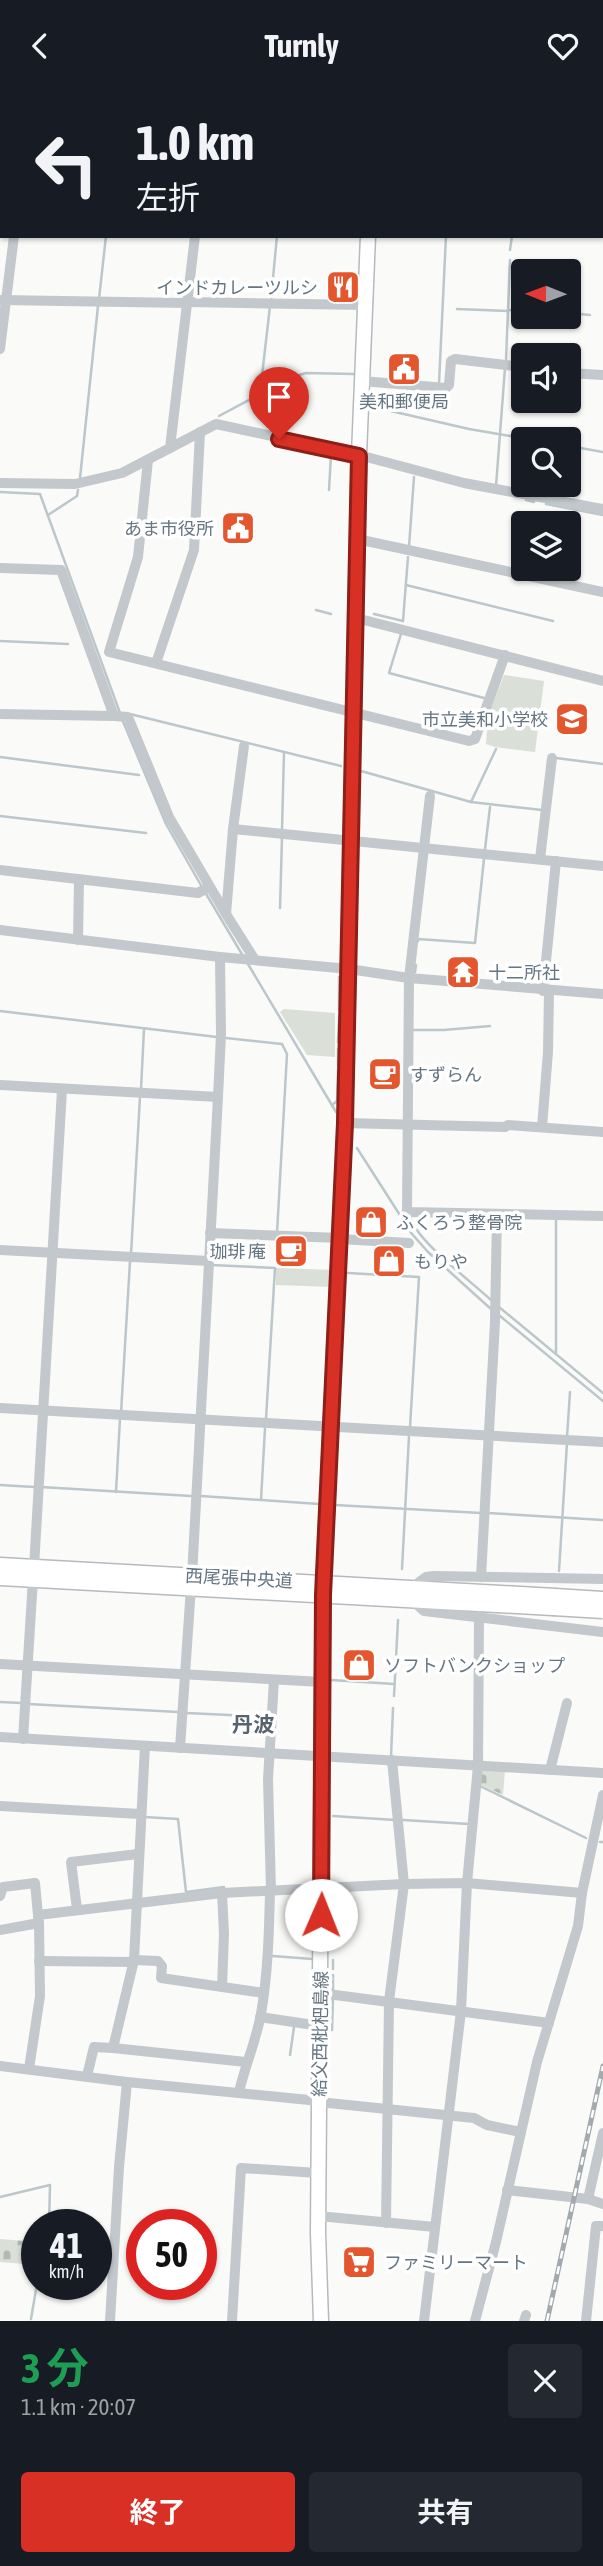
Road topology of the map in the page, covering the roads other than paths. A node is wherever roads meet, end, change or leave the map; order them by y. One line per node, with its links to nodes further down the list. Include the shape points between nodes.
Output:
1 (14, 238): 4 (street)
2 (195, 238): 5 (street)
3 (368, 238): 6 (main road, 給父西枇杷島線)
4 (3, 300): 5 (street); 7 (street)
5 (187, 303): 6 (street); 13 (street)
6 (365, 305): 11 (main road, 給父西枇杷島線)
7 (0, 349)
8 (511, 366): 11 (street, via 455,359 446,388)
9 (581, 374): 10 (street)
10 (603, 375)
11 (362, 381): 14 (main road, 給父西枇杷島線)
12 (200, 432): 13 (street); 14 (street, via 216,424); 24 (street, via 194,550)
13 (170, 448): 15 (street)
14 (359, 456): 17 (street, via 464,483); 18 (main road, 給父西枇杷島線)
15 (148, 460): 16 (street, via 122,473 75,484); 22 (street, via 138,557)
16 (0, 483)
17 (603, 509)
18 (357, 539): 20 (street); 21 (main road, 給父西枇杷島線)
19 (0, 568): 22 (street, via 61,571)
20 (603, 592)
21 (356, 618): 23 (street); 26 (main road, 給父西枇杷島線)
22 (100, 653): 24 (street); 28 (street)
23 (505, 655): 25 (street); 26 (street, via 475,739)
24 (156, 663): 26 (street)
25 (603, 681)
26 (355, 713): 33 (main road, 給父西枇杷島線)
27 (0, 714): 28 (street)
28 (119, 717): 40 (street)
29 (244, 746): 32 (street)
30 (552, 758): 35 (street)
31 (430, 796): 34 (street)
32 (233, 829): 33 (street); 41 (street)
33 (352, 839): 34 (street); 46 (main road, 給父西枇杷島線)
34 (424, 847): 35 (street); 47 (street)
35 (540, 859): 36 (street)
36 (556, 861): 37 (street); 48 (street)
37 (603, 866)
38 (0, 870): 39 (street)
39 (79, 879): 40 (street); 43 (street)
40 (205, 890): 41 (street)
41 (226, 914): 45 (street)
42 (0, 930): 43 (street)
43 (78, 940): 44 (street)
44 (220, 957): 45 (street); 52 (street)
45 (253, 960): 46 (street)
46 (349, 969): 47 (street); 53 (main road, 給父西枇杷島線)
47 (409, 978): 48 (street); 54 (street)
48 (546, 991): 49 (street); 55 (street, via 548,1052)
49 (603, 995)
50 (0, 1085): 51 (street)
51 (62, 1090): 52 (street); 63 (street)
52 (218, 1097): 59 (street)
53 (345, 1123): 54 (street); 60 (main road, 給父西枇杷島線)
54 (408, 1125): 55 (street); 57 (street, via 407,1212)
55 (542, 1126): 56 (street)
56 (603, 1132)
57 (497, 1214): 58 (street); 69 (street)
58 (603, 1216)
59 (210, 1233): 60 (street); 64 (street)
60 (340, 1238): 61 (street); 68 (main road, 給父西枇杷島線)
61 (409, 1243)
62 (0, 1250): 63 (street)
63 (51, 1253): 64 (street); 66 (street)
64 (209, 1261): 67 (street)
65 (0, 1408): 66 (street)
66 (42, 1411): 67 (street); 72 (street)
67 (200, 1419): 68 (street); 77 (street)
68 (331, 1426): 69 (street); 78 (main road, 給父西枇杷島線)
69 (489, 1435): 70 (street); 73 (street)
70 (603, 1442)
71 (0, 1565): 72 (main road, 西尾張中央道)
72 (33, 1573): 74 (main road, 西尾張中央道); 77 (main road, 西尾張中央道); 87 (street)
73 (481, 1577): 75 (street); 79 (street, via 426,1577)
74 (0, 1578)
75 (581, 1579): 76 (street); 84 (street)
76 (603, 1579)
77 (191, 1581): 78 (main road, 西尾張中央道); 88 (street)
78 (323, 1589): 79 (main road, 西尾張中央道); 90 (main road, 給父西枇杷島線)
79 (412, 1594): 81 (main road, 西尾張中央道); 83 (street, via 424,1611)
80 (603, 1599): 81 (main road, 西尾張中央道, bridge)
81 (554, 1602): 82 (main road, 西尾張中央道, bridge)
82 (603, 1611)
83 (479, 1616): 84 (street); 99 (street)
84 (578, 1630): 85 (street)
85 (603, 1632)
86 (0, 1664): 87 (street)
87 (28, 1666): 88 (street); 93 (street)
88 (185, 1676): 89 (street); 95 (street)
89 (274, 1680): 90 (street); 96 (street)
90 (322, 1682): 97 (main road, 給父西枇杷島線)
91 (567, 1703): 100 (street)
92 (0, 1737): 93 (street)
93 (23, 1739): 94 (street)
94 (145, 1746): 95 (street); 104 (street)
95 (180, 1748): 96 (street)
96 (269, 1753): 97 (street); 109 (street)
97 (322, 1756): 98 (street); 108 (main road, 給父西枇杷島線)
98 (392, 1760): 99 (street); 106 (street)
99 (478, 1766): 100 (street); 107 (street)
100 (550, 1770): 101 (street)
101 (603, 1773)
102 (603, 1795): 111 (street)
103 (0, 1805): 104 (street)
104 (140, 1814): 105 (street)
105 (138, 1854): 113 (street); 114 (street, via 71,1862)
106 (404, 1884): 107 (street); 108 (street); 122 (street)
107 (467, 1884): 111 (street); 123 (street)
108 (321, 1889): 109 (street); 121 (main road, 給父西枇杷島線)
109 (271, 1891): 110 (street); 120 (street)
110 (222, 1892): 113 (street); 119 (street)
111 (582, 1892): 125 (street, via 578,1926)
112 (0, 1896): 115 (street, via 3,1887 35,1883)
113 (135, 1902): 114 (street); 118 (street)
114 (77, 1909): 115 (street)
115 (39, 1919): 116 (street, via 14,1930); 117 (street)
116 (0, 1930)
117 (39, 1961): 118 (street); 130 (street, via 40,1996)
118 (134, 1961): 119 (street, via 158,1961 161,1978); 127 (street)
119 (222, 1987): 120 (street)
120 (264, 1993): 124 (street)
121 (320, 1993): 122 (street); 126 (main road, 給父西枇杷島線)
122 (389, 2001): 123 (street); 135 (street)
123 (461, 2011): 125 (street); 136 (street)
124 (260, 2017): 126 (street); 128 (street)
125 (549, 2022): 137 (street)
126 (320, 2026): 134 (main road, 給父西枇杷島線)
127 (113, 2048): 128 (street); 131 (street, via 94,2046)
128 (246, 2062): 133 (street)
129 (0, 2066): 130 (street)
130 (29, 2069): 131 (street)
131 (87, 2076): 132 (street)
132 (127, 2082): 133 (street); 148 (street)
133 (239, 2092): 134 (street)
134 (319, 2101): 135 (street); 140 (main road, 給父西枇杷島線)
135 (388, 2109): 136 (street); 145 (street)
136 (448, 2116): 137 (street, via 474,2118); 147 (street)
137 (520, 2132): 141 (street)
138 (603, 2133): 139 (street)
139 (600, 2161): 142 (street)
140 (318, 2173): 144 (main road, 給父西枇杷島線); 149 (street, via 241,2168)
141 (507, 2190): 142 (street); 152 (street)
142 (588, 2199): 143 (street)
143 (603, 2204)
144 (318, 2216): 145 (street); 150 (main road, 給父西枇杷島線)
145 (386, 2223): 147 (street)
146 (603, 2226): 153 (street, via 597,2226)
147 (435, 2227): 151 (street)
148 (110, 2321)
149 (232, 2321)
150 (321, 2321)
151 (424, 2321)
152 (475, 2321)
153 (586, 2321)

